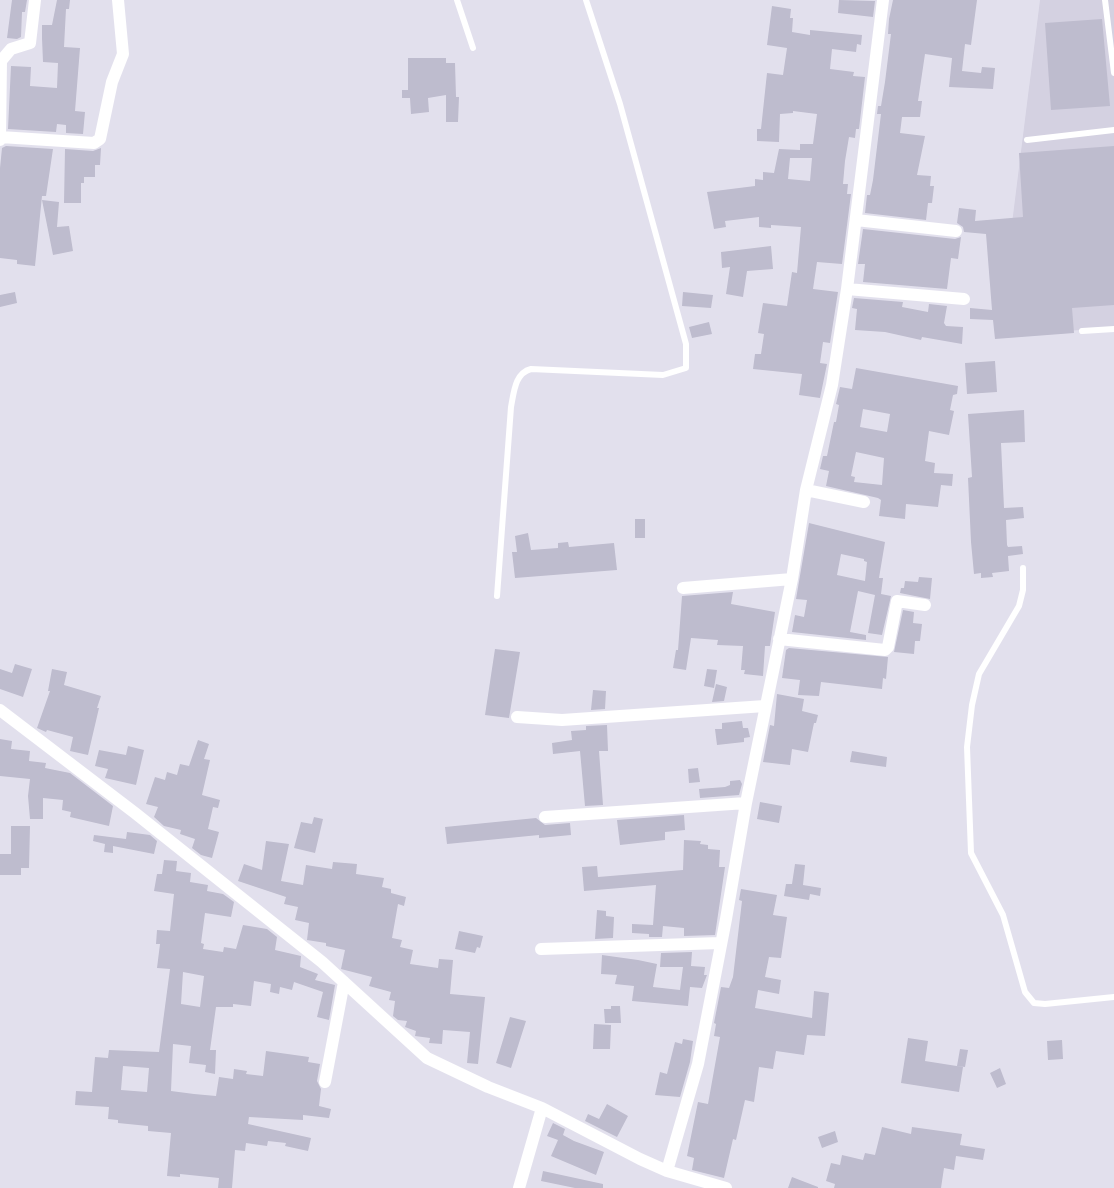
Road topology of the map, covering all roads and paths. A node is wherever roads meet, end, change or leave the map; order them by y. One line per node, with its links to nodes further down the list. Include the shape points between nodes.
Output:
1 (35, 0): 10 (street, via 30,43 11,50 1,61)
2 (118, 0): 10 (street, via 122,54 112,82 100,139 94,143)
3 (457, 0): 7 (lane)
4 (586, 0): 23 (lane, via 620,104 688,360 686,368 662,374 524,371 517,381 511,407)
5 (883, 0): 12 (street)
6 (1105, 0): 8 (lane)
7 (473, 48)
8 (1114, 74)
9 (1114, 130): 11 (lane)
10 (0, 138)
11 (1027, 140)
12 (856, 220): 13 (street); 14 (street)
13 (956, 231)
14 (847, 289): 15 (street); 18 (street, via 830,393)
15 (964, 300)
16 (1114, 329): 17 (lane)
17 (1082, 331)
18 (806, 490): 19 (street); 21 (street)
19 (864, 502)
20 (1023, 568): 34 (lane, via 1019,606 979,674 972,705 967,747 971,853 1003,915 1025,992 1034,1003)
21 (792, 579): 22 (street); 25 (street)
22 (683, 588)
23 (497, 596)
24 (925, 605): 25 (street, via 897,601 885,650)
25 (779, 639): 26 (street)
26 (765, 706): 28 (street, via 562,720); 29 (street)
27 (0, 710): 33 (street, via 135,813)
28 (517, 717)
29 (746, 803): 30 (street); 31 (street)
30 (545, 817)
31 (720, 944): 32 (street); 37 (street, via 698,1064)
32 (541, 949)
33 (344, 982): 35 (street); 36 (street, via 427,1058 488,1088)
34 (1114, 997)
35 (325, 1082)
36 (542, 1108): 37 (street); 38 (street)
37 (667, 1171): 39 (street)
38 (519, 1188)
39 (726, 1188)

